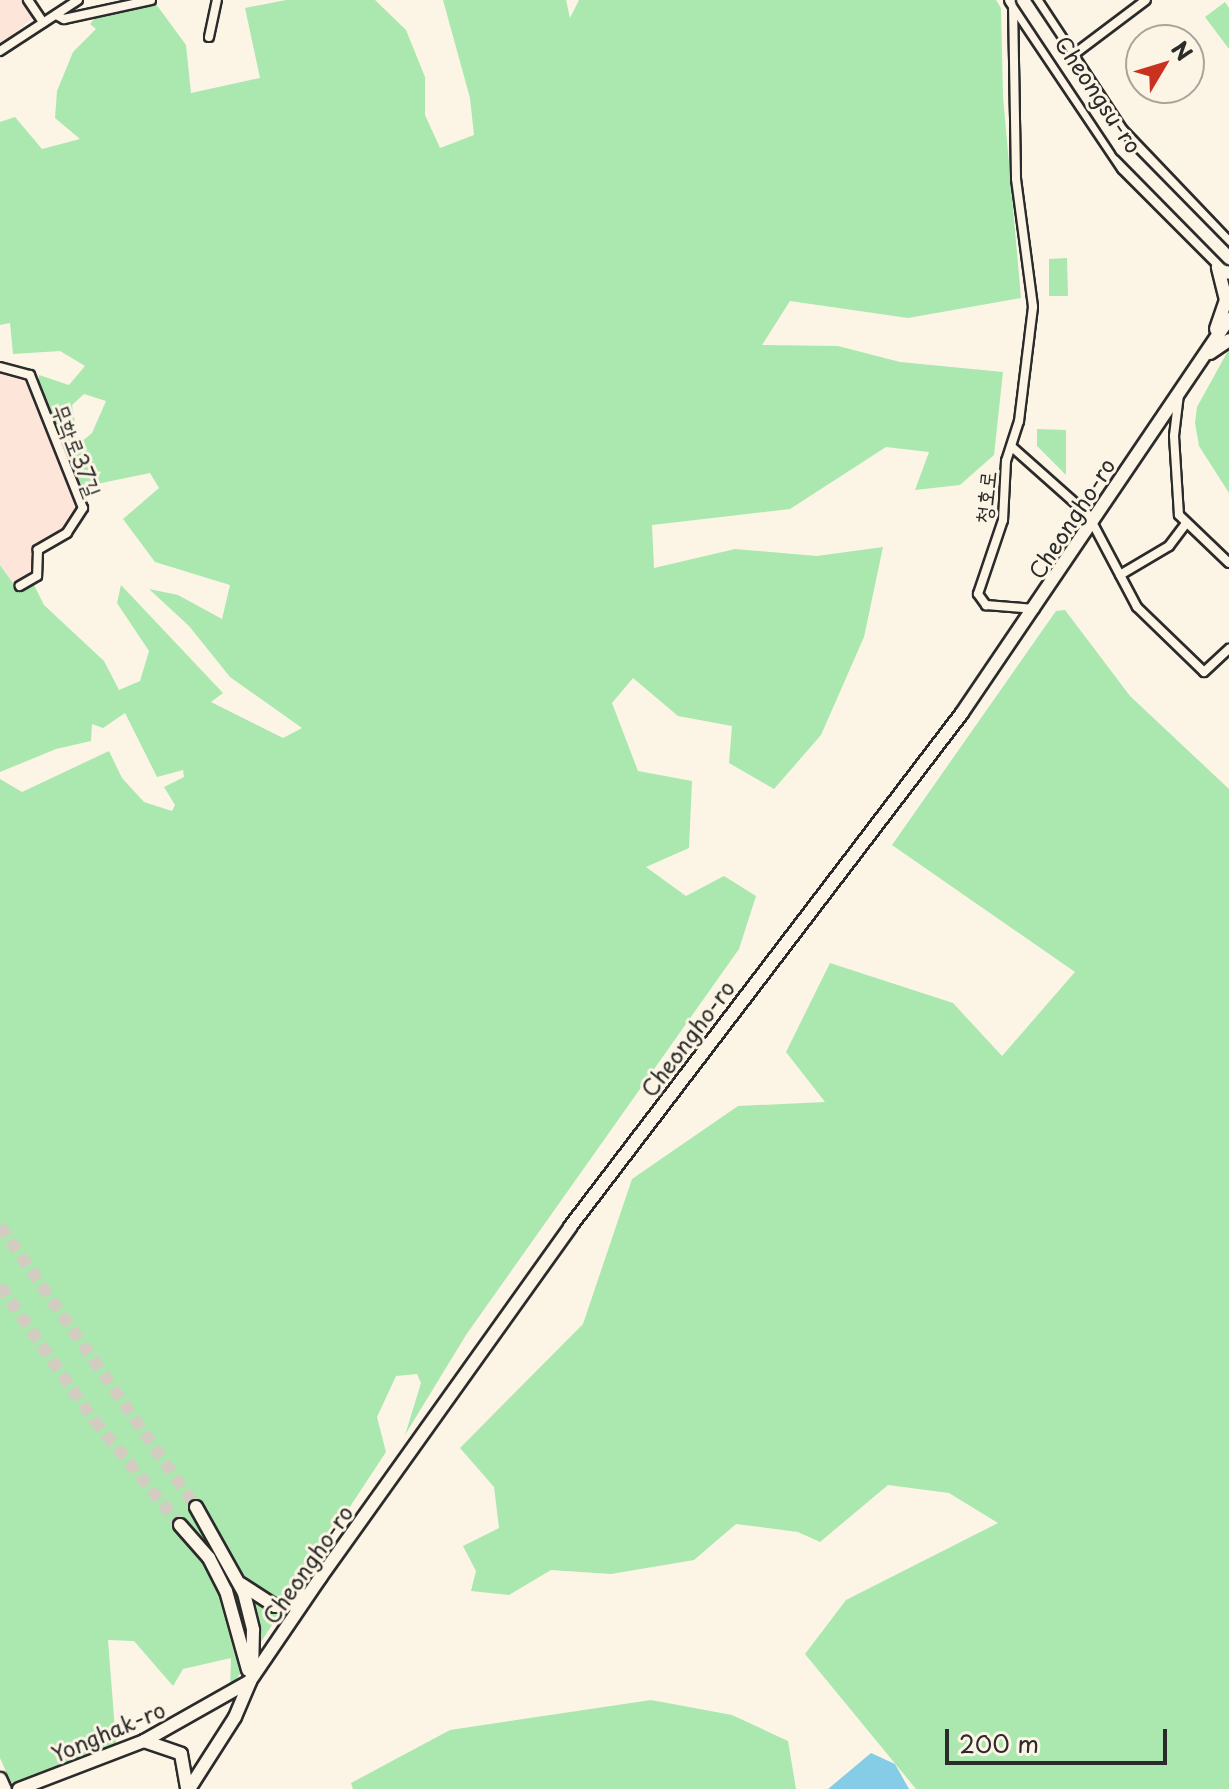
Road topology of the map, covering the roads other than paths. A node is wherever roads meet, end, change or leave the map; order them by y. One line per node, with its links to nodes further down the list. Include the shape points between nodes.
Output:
1 (28, 0): 9 (street)
2 (78, 0): 8 (street)
3 (151, 0): 8 (street, via 64,19)
4 (217, 0): 10 (street)
5 (1035, 0): 12 (main road, Cheongsu-ro)
6 (1146, 0): 12 (street)
7 (1016, 1): 15 (main road, Cheongsu-ro, via 1124,168); 17 (main road, Cheongsu-ro, bridge, via 1122,149); 24 (street, via 1016,179 1033,307)
8 (56, 15): 9 (street)
9 (43, 22): 11 (street)
10 (209, 37)
11 (0, 51)
12 (1073, 55): 13 (main road, Cheongsu-ro, via 1121,131)
13 (1209, 224): 14 (main road); 15 (main road, via 1209,238); 16 (main road, Cheongsu-ro)
14 (1229, 237)
15 (1195, 240): 18 (main road, Cheongsu-ro); 21 (main road, via 1221,272 1226,300)
16 (1229, 244)
17 (1229, 258)
18 (1229, 273)
19 (1229, 319): 21 (main road, Cheongho-ro)
20 (1229, 340): 21 (main road)
21 (1200, 359): 23 (main road, Cheongho-ro)
22 (0, 367): 29 (street, 무학로37길, via 30,375 83,508 67,533 38,550 37,576)
23 (1180, 389): 25 (main road, Cheongho-ro); 26 (street, via 1174,436 1179,515)
24 (1012, 447): 25 (street, 청호로); 30 (street, 청호로, via 1006,461 1003,520 978,594 986,605)
25 (1092, 520): 28 (street); 30 (main road, Cheongho-ro)
26 (1185, 525): 27 (street); 28 (street, via 1169,546)
27 (1229, 563)
28 (1120, 575): 31 (street, via 1137,607 1204,672)
29 (20, 586)
30 (1035, 609): 34 (main road, Cheongho-ro, via 962,713 570,1227)
31 (1229, 649)
32 (196, 1507): 35 (main road)
33 (180, 1525): 36 (main road, via 209,1558 226,1591)
34 (320, 1578): 35 (main road, via 294,1604 275,1606); 36 (main road, Cheongho-ro)
35 (239, 1583): 36 (main road, via 253,1630)
36 (250, 1681): 37 (main road, Yonghak-ro); 41 (main road, Cheongho-ro, via 235,1717)
37 (144, 1741): 40 (main road, Yonghak-ro); 41 (main road, via 181,1754)
38 (0, 1778): 39 (street)
39 (5, 1789)
40 (19, 1789)
41 (188, 1789)

